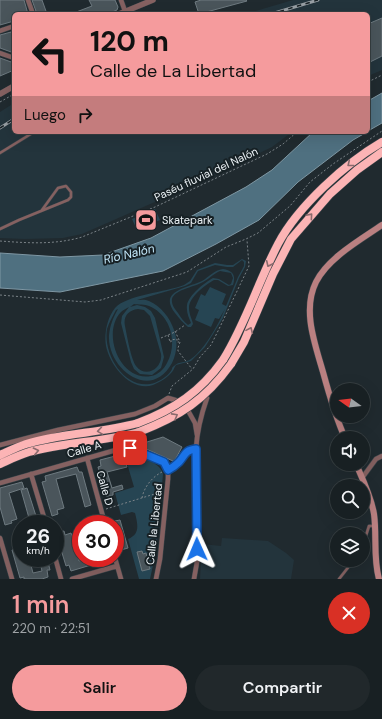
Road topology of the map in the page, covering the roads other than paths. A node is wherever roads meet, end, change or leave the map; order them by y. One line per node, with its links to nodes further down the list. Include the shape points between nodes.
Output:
1 (28, 0): 5 (street)
2 (121, 0): 4 (street)
3 (154, 0): 4 (street)
4 (125, 11)
5 (32, 12)
6 (12, 27): 7 (street)
7 (0, 31)
8 (0, 53): 9 (street)
9 (12, 57)
10 (12, 87): 11 (street)
11 (0, 94)
12 (31, 134): 15 (lane)
13 (382, 142): 19 (highway, one-way to 19, via 350,164 323,189 299,214 279,242)
14 (382, 152): 19 (highway, one-way to 14, via 244,342 291,239 330,194)
15 (0, 153)
16 (42, 210): 16 (lane, via 58,188 66,186 71,192 68,200); 18 (lane)
17 (382, 225): 21 (main road, via 332,261 316,282 312,294 310,306 314,338)
18 (0, 229)
19 (227, 362): 25 (highway, one-way to 25, bridge, via 188,397 160,415 120,428 26,444); 28 (highway, one-way to 19, bridge, via 28,452 122,437 160,424 180,414 202,397 219,380)
20 (207, 398): 22 (street)
21 (342, 431)
22 (197, 435): 23 (street, via 195,422 184,403 168,398 135,414); 24 (street)
23 (0, 445)
24 (196, 449): 29 (street, via 188,450 178,463); 48 (street, via 197,562)
25 (0, 455)
26 (382, 456): 32 (street, via 376,459)
27 (87, 458): 29 (street, Calle A, via 130,448 164,462); 31 (street, Calle A); 35 (street, Calle D)
28 (0, 464)
29 (168, 470): 47 (street, Calle la Libertad)
30 (359, 471): 32 (main road)
31 (31, 474): 33 (street, Calle A); 34 (street)
32 (362, 478): 36 (main road, via 370,496)
33 (0, 483)
34 (43, 515)
35 (103, 515)
36 (375, 526): 37 (lane); 50 (main road, via 376,569)
37 (369, 527)
38 (0, 538): 43 (street)
39 (58, 567): 44 (street)
40 (114, 567): 45 (street)
41 (117, 567): 46 (street)
42 (348, 567): 49 (lane)
43 (12, 579)
44 (61, 579)
45 (72, 579)
46 (121, 579)
47 (156, 579)
48 (194, 579)
49 (339, 579)
50 (379, 579)

